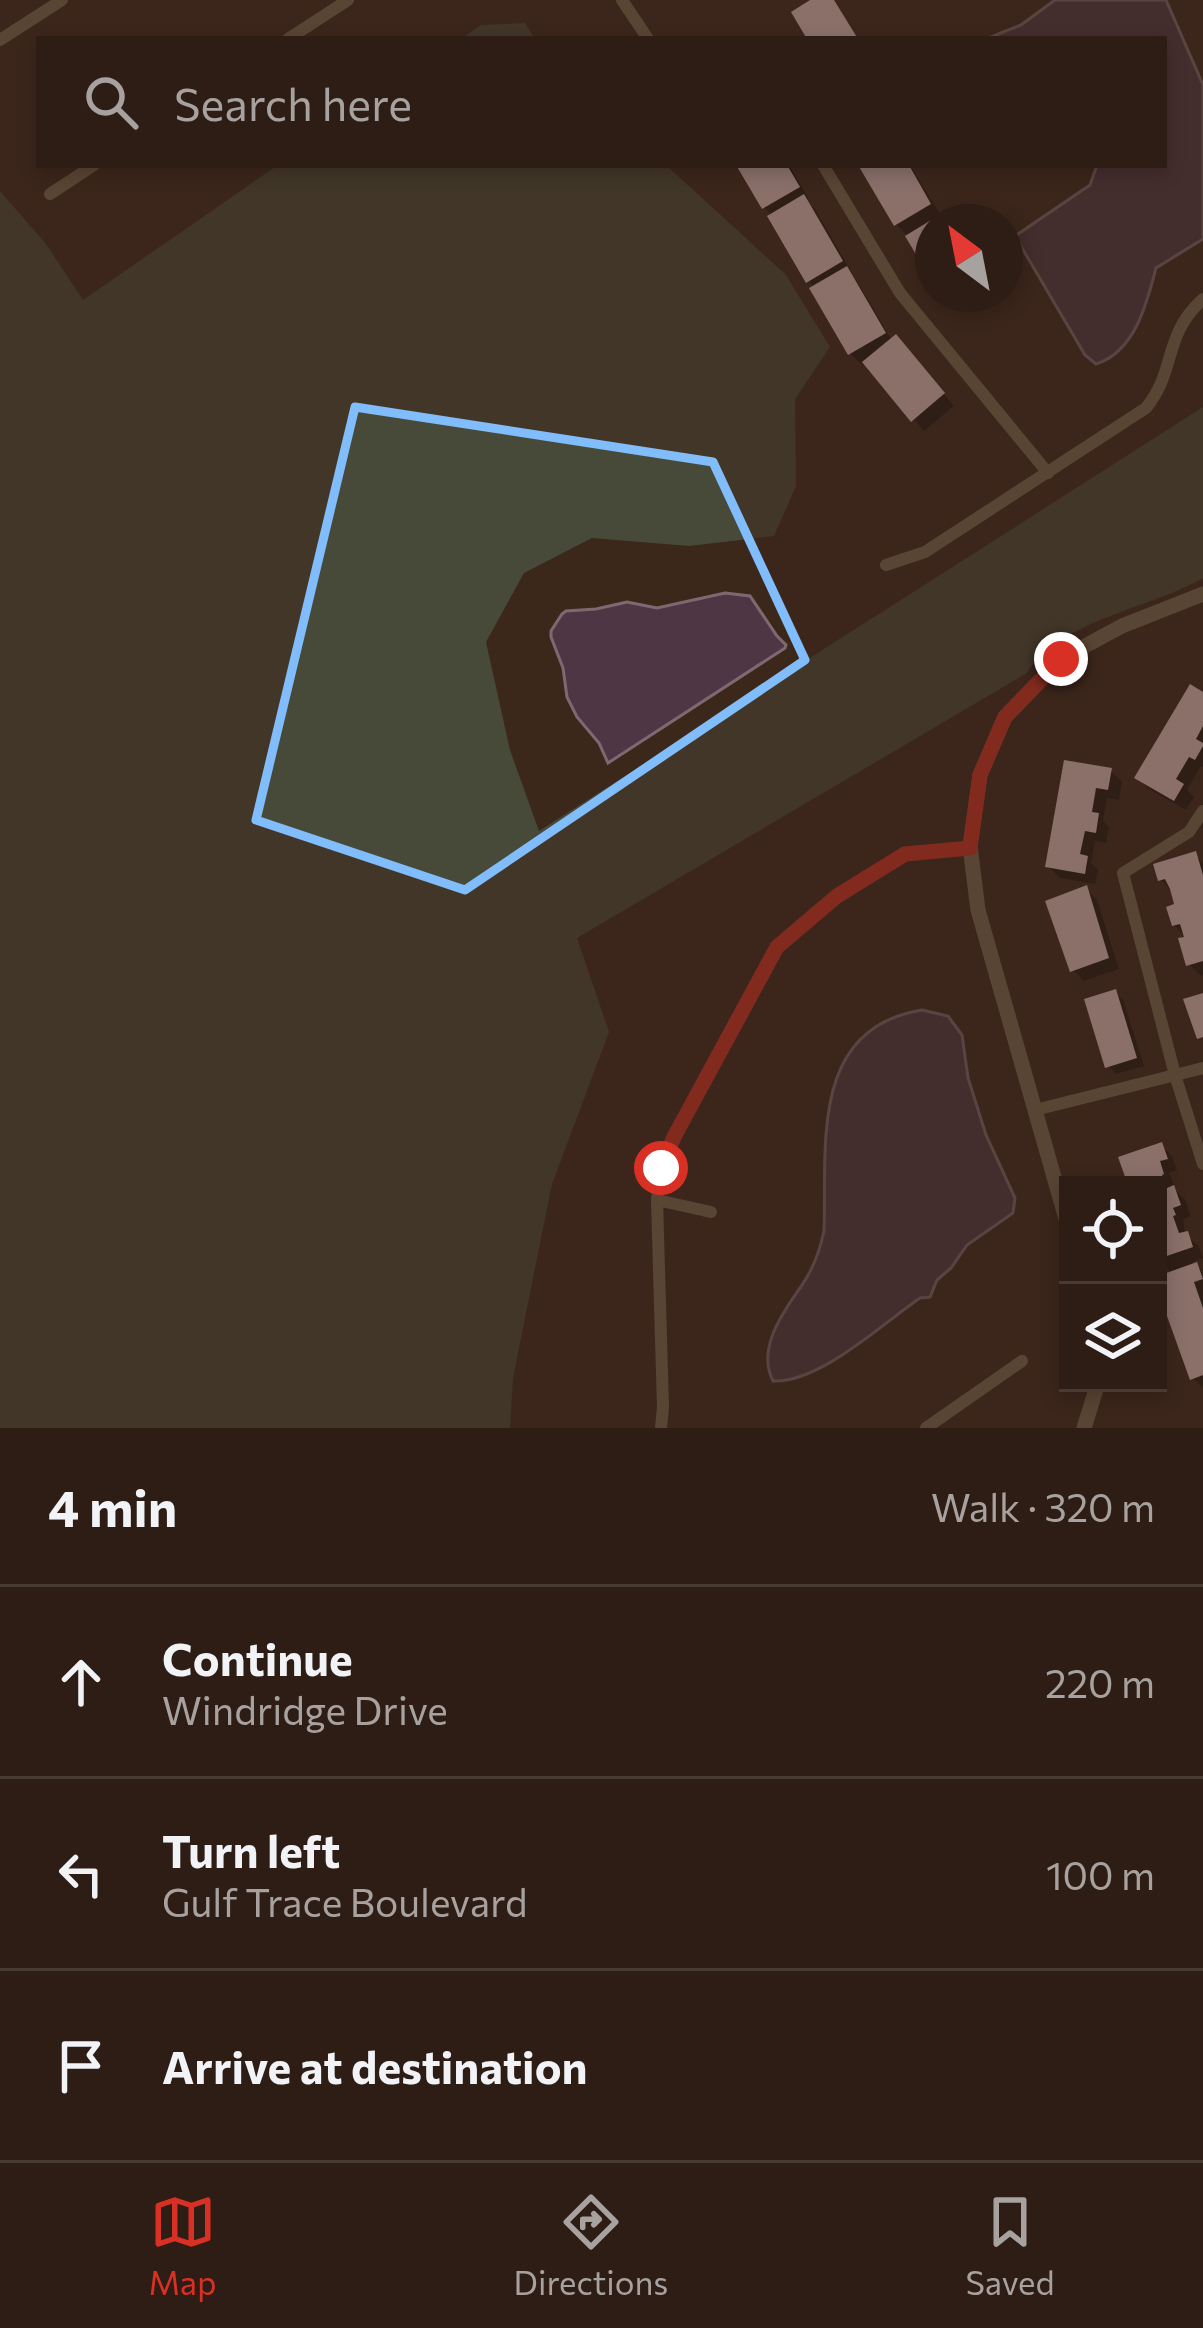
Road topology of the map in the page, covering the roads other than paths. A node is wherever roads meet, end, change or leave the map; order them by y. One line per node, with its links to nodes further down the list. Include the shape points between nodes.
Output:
1 (62, 0): 6 (street)
2 (348, 0): 4 (street)
3 (623, 0): 5 (street)
4 (293, 36)
5 (646, 36)
6 (0, 40)
7 (89, 168): 9 (street)
8 (825, 168): 11 (street, via 900,293)
9 (50, 194)
10 (1203, 299): 11 (street, via 1174,336 1164,380 1147,408)
11 (1048, 473): 12 (street, via 925,552)
12 (886, 565)
13 (1203, 594): 15 (street, via 1061,659 1005,717 980,775)
14 (1203, 812): 17 (street, via 1190,832 1123,873)
15 (970, 848): 18 (street, via 978,910); 21 (street, via 905,854 777,947 674,1137)
16 (1203, 1068): 17 (street)
17 (1175, 1075): 18 (street); 19 (street)
18 (1035, 1110): 20 (street)
19 (1203, 1164)
20 (1059, 1194)
21 (657, 1200): 22 (street); 25 (street)
22 (710, 1212)
23 (1022, 1361): 26 (street)
24 (1095, 1392): 27 (street)
25 (661, 1428)
26 (926, 1428)
27 (1084, 1428)

